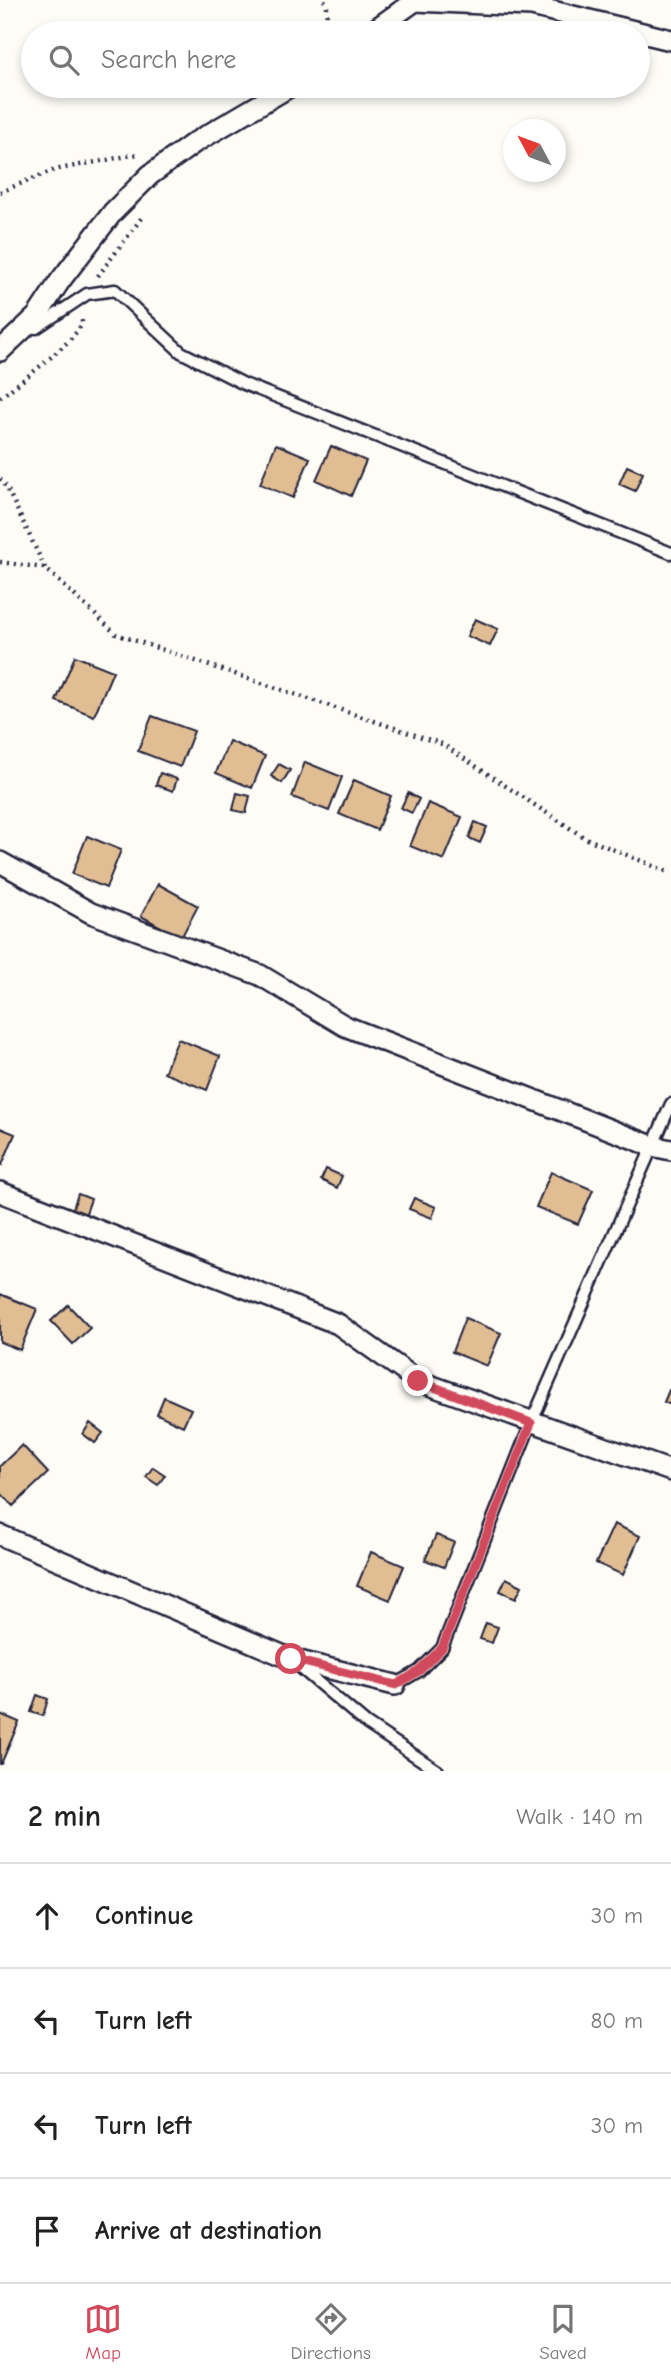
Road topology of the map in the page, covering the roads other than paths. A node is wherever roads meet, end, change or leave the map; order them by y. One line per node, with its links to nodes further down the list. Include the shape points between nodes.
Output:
1 (415, 0): 2 (street); 3 (street, via 532,6)
2 (386, 21)
3 (593, 21)
4 (650, 35): 5 (street)
5 (671, 40)
6 (271, 98): 7 (street, via 150,175 113,212 37,316)
7 (2, 350): 8 (lane, via 87,294 115,290 181,352 244,384)
8 (671, 553)
9 (0, 862): 11 (street, via 91,913 260,975 345,1026)
10 (671, 1104): 11 (lane)
11 (662, 1148): 13 (lane)
12 (0, 1192): 13 (street, via 338,1324 418,1381)
13 (531, 1423): 14 (street); 17 (lane, via 442,1648 419,1671)
14 (671, 1471)
15 (0, 1535): 16 (street)
16 (291, 1659): 17 (street); 18 (lane, via 367,1724)
17 (396, 1685)
18 (438, 1771)

